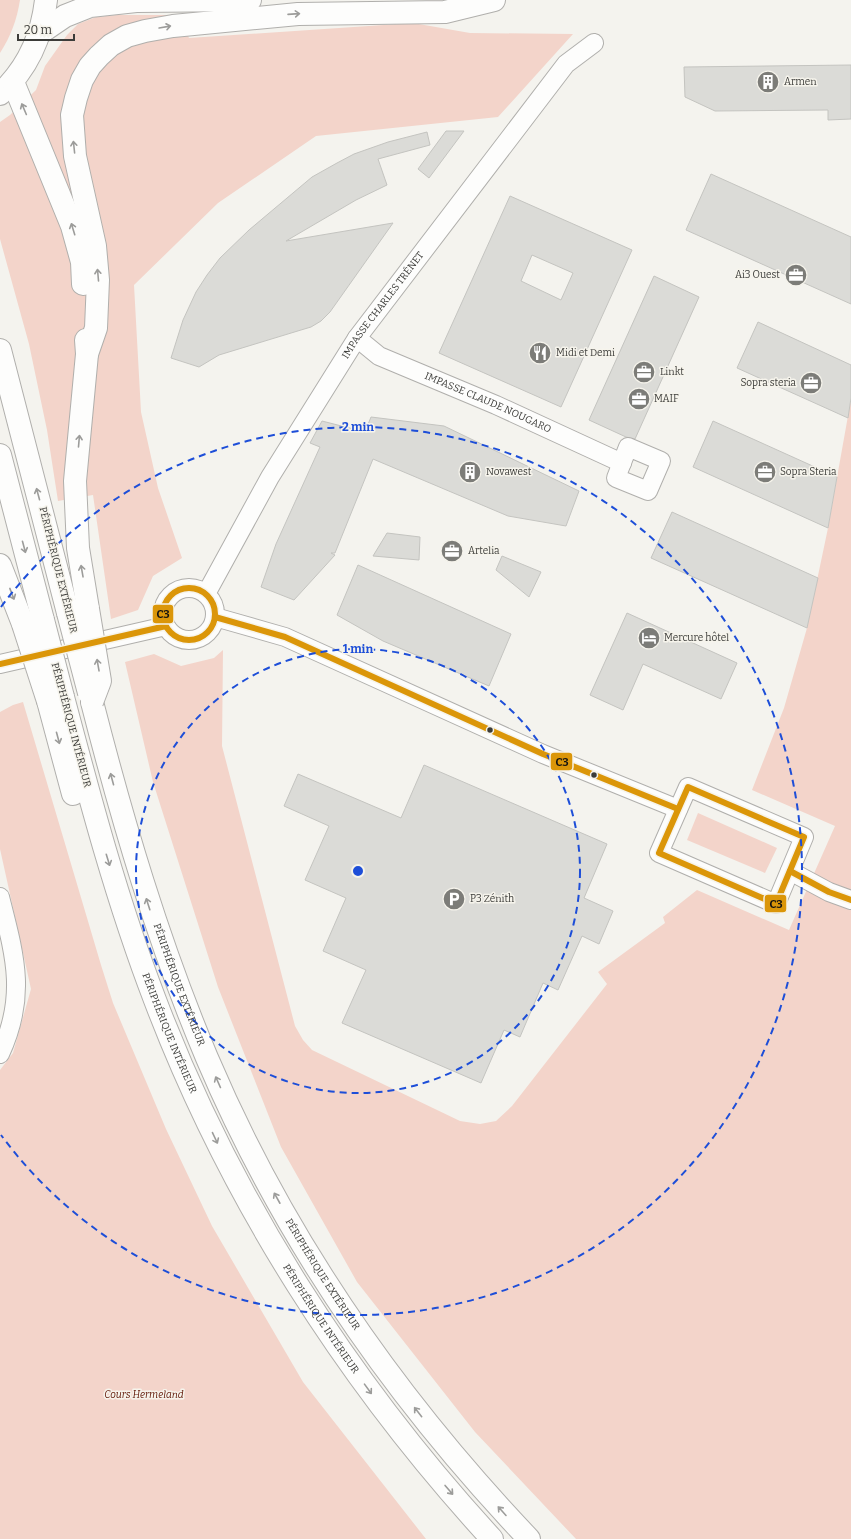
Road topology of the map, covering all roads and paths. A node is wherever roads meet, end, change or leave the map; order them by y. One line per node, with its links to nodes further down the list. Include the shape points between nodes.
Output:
1 (46, 0): 4 (main road)
2 (250, 0): 4 (main road, via 136,1 90,6 65,16)
3 (494, 0): 9 (main road, one-way to 3, via 96,328 98,280 95,246 75,156 72,115 82,80 90,66 111,45 127,36 173,26 298,14 445,12)
4 (40, 33): 6 (main road, via 28,59)
5 (594, 43): 7 (street, IMPASSE CHARLES TRÉNET, via 566,64)
6 (6, 88): 9 (main road, one-way to 6, via 82,262 70,219)
7 (357, 338): 11 (street, IMPASSE CLAUDE NOUGARO, via 379,356); 13 (street, IMPASSE CHARLES TRÉNET, via 270,477)
8 (0, 350): 14 (main road, PÉRIPHÉRIQUE EXTÉRIEUR, one-way to 8)
9 (87, 354): 14 (main road, one-way to 9, via 75,481)
10 (0, 455): 16 (main road, PÉRIPHÉRIQUE INTÉRIEUR, one-way to 16)
11 (622, 462)
12 (0, 565): 16 (main road, one-way to 16)
13 (206, 594): 15 (street, via 212,600); 17 (street, via 190,588 181,589 173,594 167,600 164,609 163,618)
14 (78, 611): 25 (main road, PÉRIPHÉRIQUE EXTÉRIEUR, one-way to 14, bridge, via 442,1442 379,1360 320,1272 260,1168 207,1059 167,956 138,871 92,702 100,681)
15 (216, 617): 17 (street, via 209,632 194,640 178,638); 19 (street, via 285,637 543,754)
16 (33, 622): 24 (main road, PÉRIPHÉRIQUE INTÉRIEUR, one-way to 24, bridge, via 141,963 170,1039 221,1150 269,1239 322,1324 385,1412 443,1484)
17 (166, 626): 18 (street)
18 (0, 664)
19 (678, 809): 20 (street, via 688,787 804,837); 20 (street, via 659,853 776,904)
20 (790, 871): 22 (street, via 829,892)
21 (0, 897): 23 (street, via 14,950 17,981 13,1019)
22 (851, 900)
23 (0, 1054)
24 (492, 1539)
25 (529, 1539)

